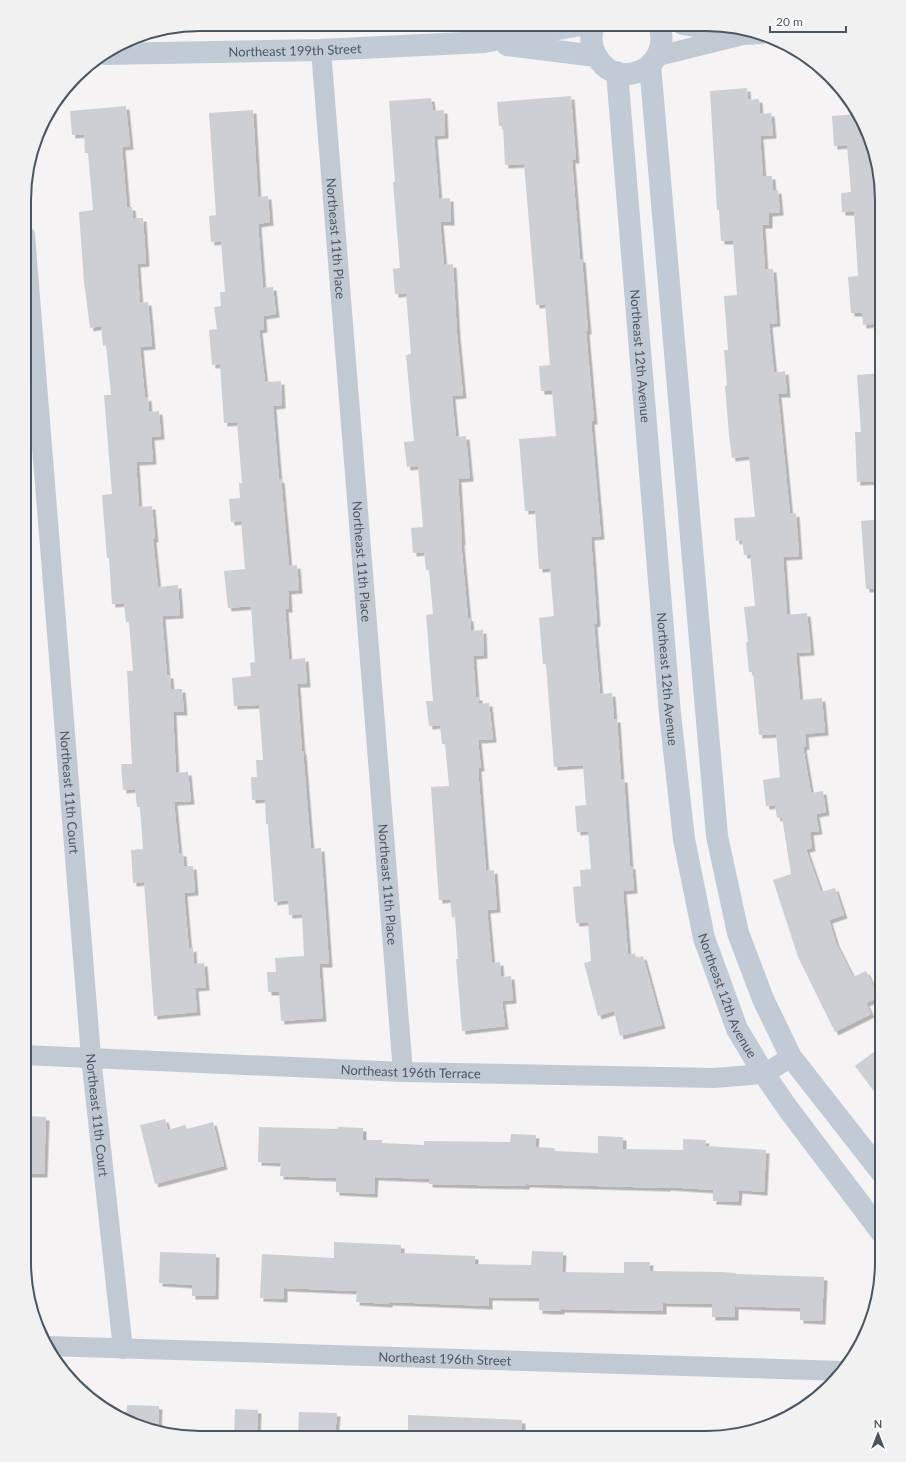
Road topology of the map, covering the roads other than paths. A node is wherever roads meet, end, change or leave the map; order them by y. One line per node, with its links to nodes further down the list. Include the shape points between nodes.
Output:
1 (547, 31): 6 (street, Northeast 199th Street)
2 (593, 31): 9 (street, via 591,38)
3 (661, 31): 10 (street, via 661,45)
4 (719, 31): 5 (street)
5 (742, 35): 10 (street)
6 (484, 42): 7 (street, Northeast 199th Street); 9 (street, Northeast 199th Street)
7 (321, 50): 8 (street, Northeast 199th Street); 16 (street, Northeast 11th Place)
8 (115, 54)
9 (596, 56): 11 (street, via 606,67)
10 (654, 61): 11 (street, via 640,72); 14 (street, via 718,836 738,933 763,999)
11 (617, 72): 17 (street, Northeast 12th Avenue, via 670,714 684,840 704,938 737,1028)
12 (31, 309): 15 (street, Northeast 11th Court)
13 (31, 1055): 15 (street, Northeast 196th Terrace)
14 (791, 1057): 17 (street, Northeast 196th Terrace); 18 (street)
15 (91, 1058): 16 (street, Northeast 196th Terrace); 21 (street, Northeast 11th Court)
16 (403, 1072): 17 (street, Northeast 196th Terrace, via 714,1078)
17 (764, 1074): 19 (street, Northeast 12th Avenue)
18 (875, 1164)
19 (875, 1224)
20 (54, 1346): 21 (street, Northeast 196th Street)
21 (123, 1349): 22 (street, Northeast 196th Street)
22 (835, 1371)

